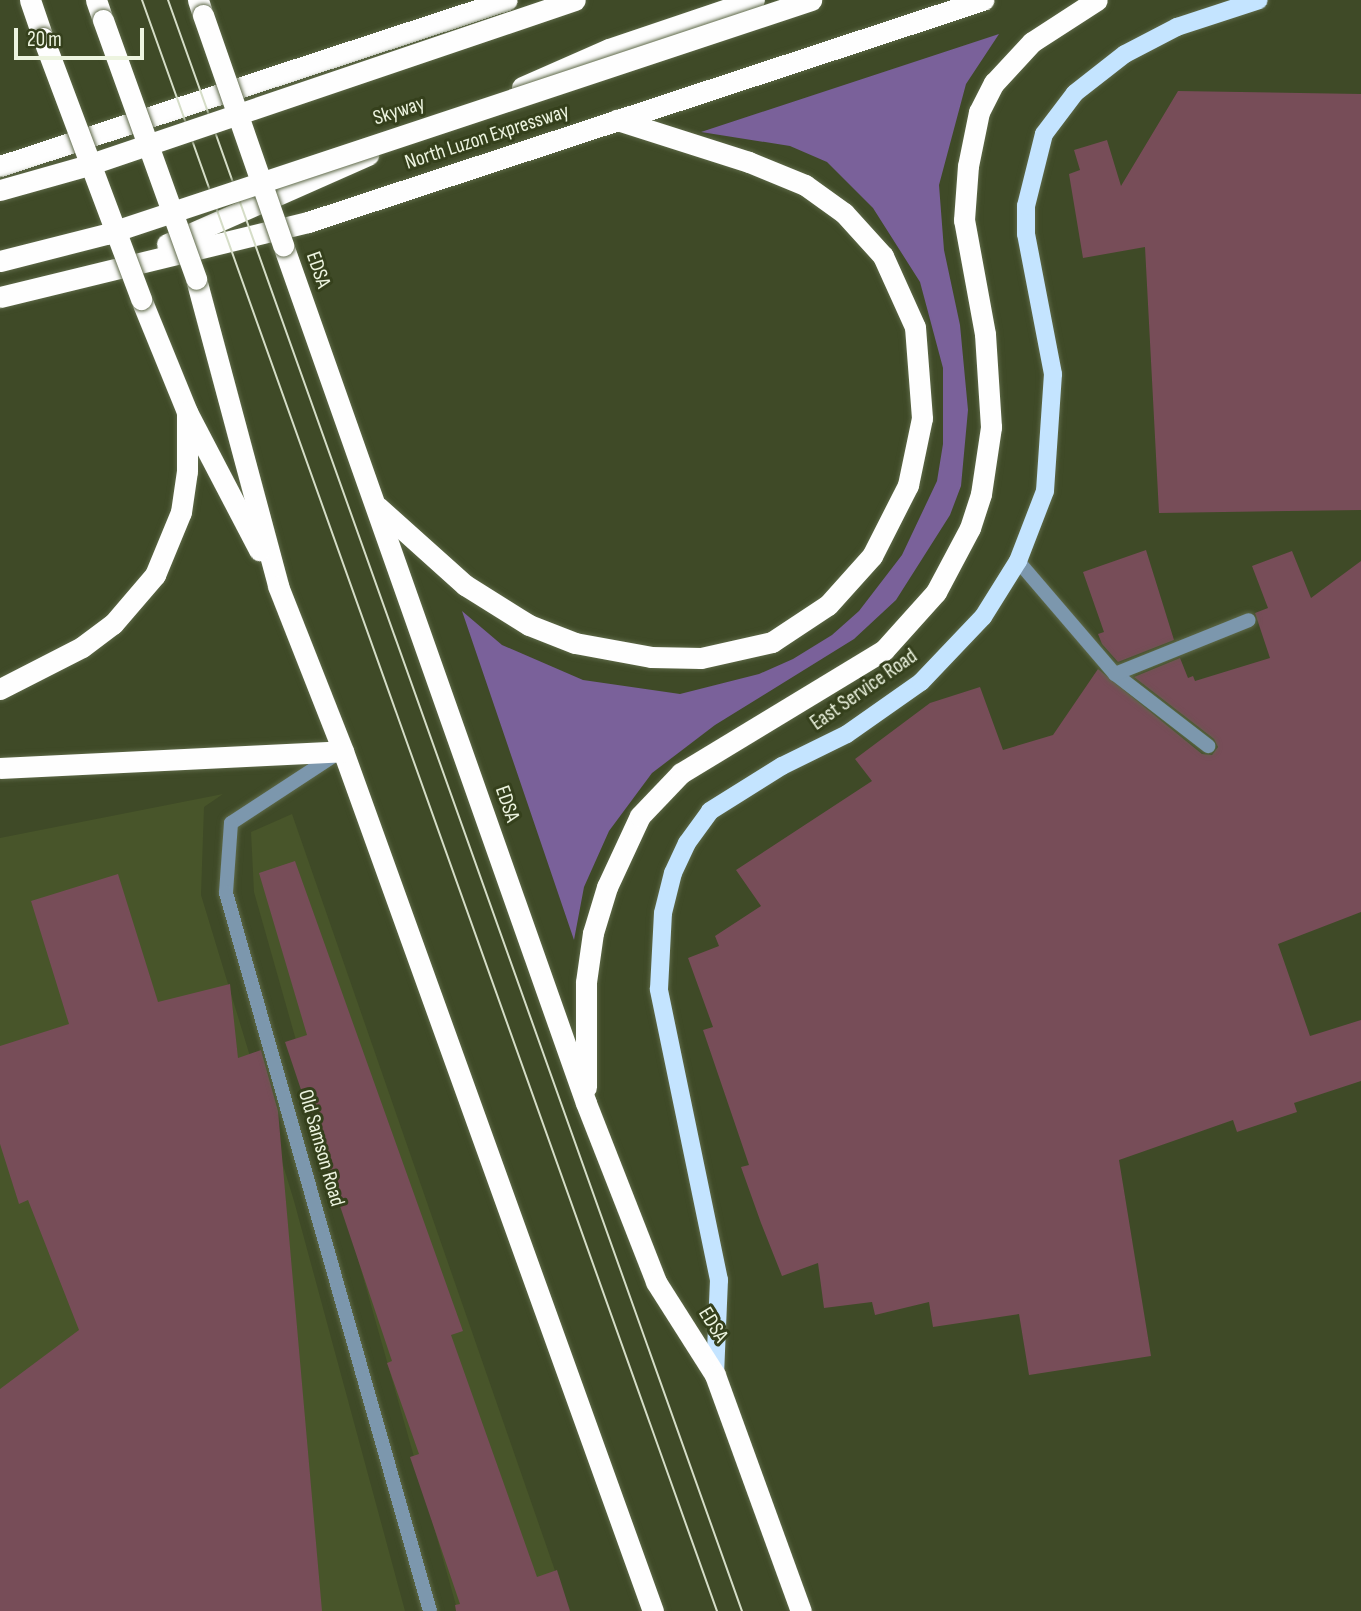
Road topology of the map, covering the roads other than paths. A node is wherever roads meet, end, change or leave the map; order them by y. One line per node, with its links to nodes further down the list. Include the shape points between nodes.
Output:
1 (30, 0): 17 (highway, bridge)
2 (507, 0): 12 (highway)
3 (575, 0): 13 (highway, bridge, via 85,166)
4 (754, 0): 15 (highway, via 609,49)
5 (811, 0): 14 (highway, Skyway, bridge, via 106,234)
6 (983, 0): 11 (highway, North Luzon Expressway)
7 (1097, 0): 27 (highway, via 1032,42 993,83 979,112 964,220 985,334 991,427 981,494 970,528 936,592 915,621 884,650 681,773 640,816 607,887 593,933 586,982)
8 (1259, 0): 19 (main road, East Service Road, via 1177,27 1125,54 1075,93 1044,134 1026,206 1026,234 1047,326 1053,417 1045,491)
9 (200, 8): 18 (highway, EDSA, bridge)
10 (99, 10): 20 (highway, bridge, via 196,279)
11 (617, 120): 15 (highway, North Luzon Expressway, via 308,222); 18 (highway, via 805,185 844,213 883,256 915,327 922,418 908,485 872,556 828,605 772,642 701,658 650,657 575,643 529,625 465,585)
12 (0, 166)
13 (0, 190)
14 (0, 261)
15 (107, 270): 16 (highway, North Luzon Expressway)
16 (0, 297)
17 (187, 412): 20 (highway); 23 (highway, via 187,471 181,512 155,575 103,632 40,672)
18 (375, 504): 27 (highway, EDSA)
19 (1018, 561): 22 (street); 28 (main road, East Service Road, via 977,624 921,682 847,734 772,772 710,811 673,873 663,913 659,989 719,1280)
20 (278, 586): 25 (highway)
21 (1249, 620): 22 (street)
22 (1115, 674): 24 (street)
23 (0, 689)
24 (1208, 746)
25 (343, 751): 26 (highway); 29 (street, Old Samson Road, via 231,822 226,893); 30 (highway)
26 (0, 768)
27 (586, 1103): 28 (highway, EDSA, via 656,1282)
28 (715, 1375): 31 (highway, EDSA)
29 (430, 1611)
30 (653, 1611)
31 (801, 1611)

